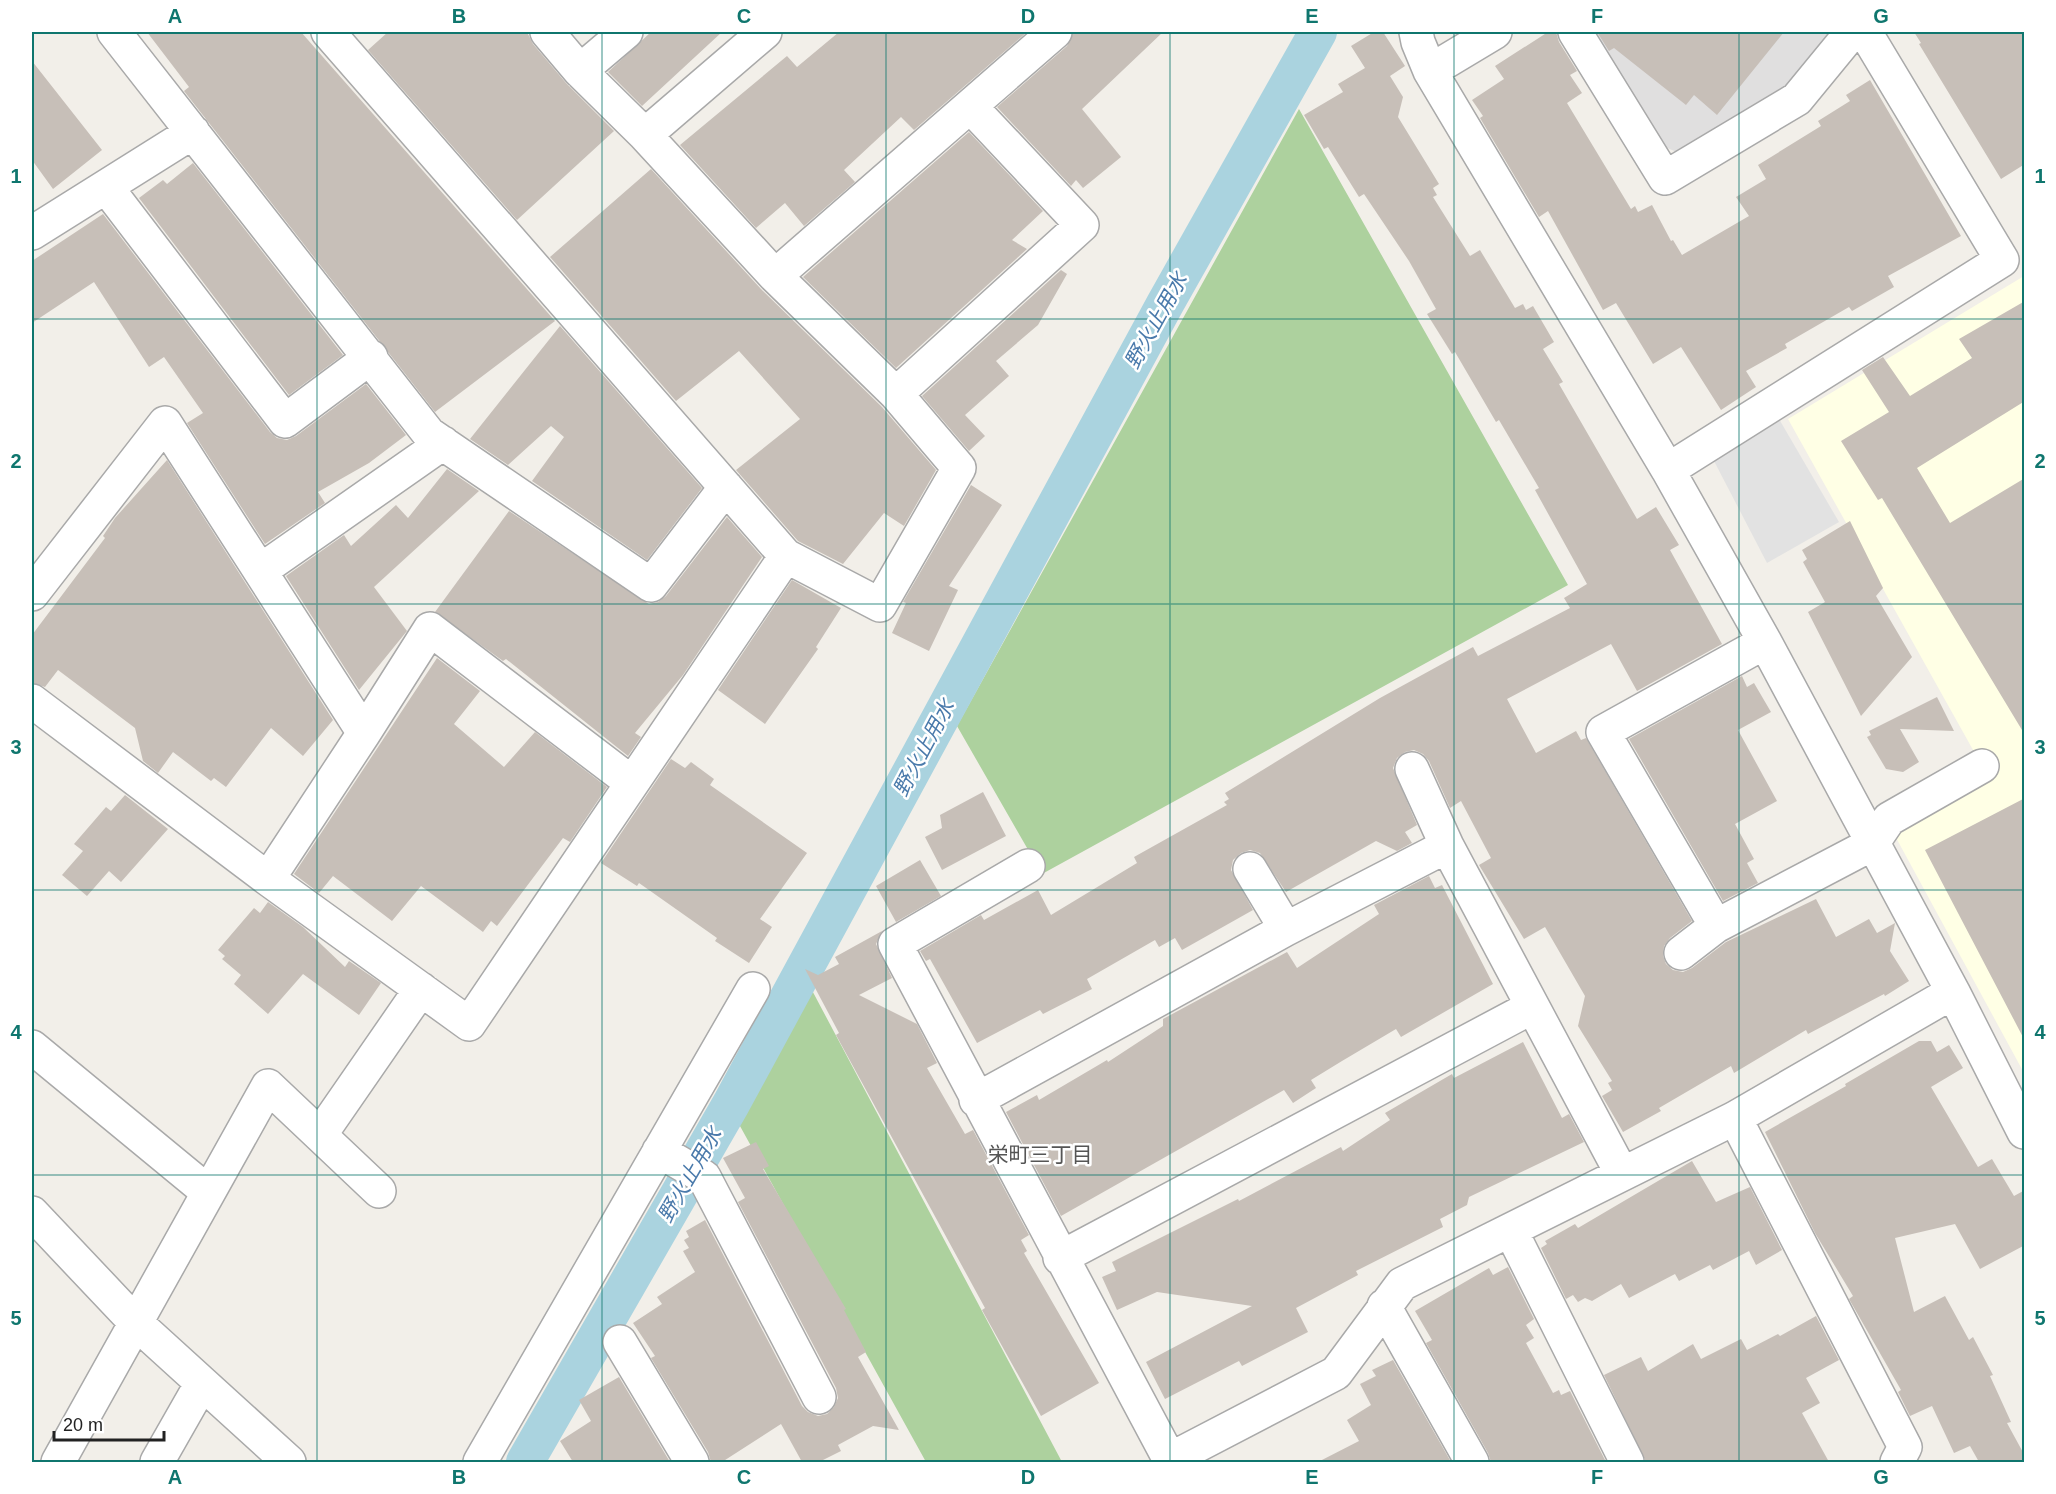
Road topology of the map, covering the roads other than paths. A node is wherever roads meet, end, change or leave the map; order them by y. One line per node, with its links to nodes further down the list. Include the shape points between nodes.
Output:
1 (114, 32): 15 (street)
2 (328, 32): 24 (street)
3 (547, 32): 12 (street)
4 (626, 32): 12 (street)
5 (765, 32): 16 (street)
6 (1055, 32): 14 (street)
7 (1416, 32): 13 (street)
8 (1495, 32): 13 (street)
9 (1575, 32): 10 (street, via 1665,178 1797,99)
10 (1852, 32)
11 (1865, 32): 23 (street, via 2002,260)
12 (580, 71): 16 (street)
13 (1430, 71): 23 (street)
14 (970, 105): 19 (street); 21 (street, via 1082,225)
15 (193, 132): 17 (street); 20 (street)
16 (645, 135): 19 (street)
17 (107, 188): 18 (street); 20 (street, via 285,421)
18 (32, 233)
19 (775, 276): 21 (street)
20 (371, 357): 22 (street, via 429,434)
21 (896, 394): 25 (street, via 959,468 880,605)
22 (443, 443): 24 (street, via 651,585); 26 (street)
23 (1668, 470): 28 (street)
24 (726, 487): 25 (street)
25 (786, 556): 33 (street)
26 (260, 571): 27 (street, via 165,423); 30 (street)
27 (32, 594)
28 (1765, 642): 34 (street); 39 (street, via 1603,732)
29 (32, 702): 38 (street)
30 (364, 733): 33 (street, via 430,629); 38 (street)
31 (1982, 766): 34 (street, via 1889,819)
32 (1412, 769): 35 (street)
33 (632, 783): 42 (street, via 470,1024)
34 (1872, 844): 39 (street); 44 (street)
35 (1447, 846): 40 (street); 45 (street)
36 (1028, 866): 47 (street, via 895,944)
37 (1250, 868): 40 (street)
38 (268, 879): 42 (street)
39 (1716, 926): 41 (street)
40 (1286, 929): 47 (street)
41 (1681, 953)
42 (421, 989): 50 (street)
43 (753, 989): 51 (street)
44 (1953, 992): 48 (street); 49 (street)
45 (1532, 1007): 52 (street); 57 (street)
46 (32, 1047): 54 (street)
47 (976, 1100): 57 (street)
48 (1735, 1118): 52 (street); 71 (street, via 1905,1447)
49 (2025, 1131)
50 (320, 1135): 53 (street); 54 (street, via 268,1086)
51 (665, 1154): 62 (street, via 704,1177); 67 (street)
52 (1622, 1174): 56 (street)
53 (379, 1191)
54 (208, 1192): 59 (street)
55 (32, 1212): 59 (street)
56 (1511, 1231): 58 (street, via 1402,1284); 70 (street)
57 (1060, 1258): 63 (street)
58 (1384, 1306): 63 (street, via 1336,1372); 69 (street)
59 (135, 1322): 61 (street); 64 (street)
60 (620, 1342): 68 (street)
61 (202, 1383): 65 (street); 66 (street)
62 (819, 1397)
63 (1170, 1461)
64 (58, 1462)
65 (157, 1462)
66 (290, 1462)
67 (480, 1462)
68 (692, 1462)
69 (1472, 1462)
70 (1627, 1462)
71 (1897, 1462)

